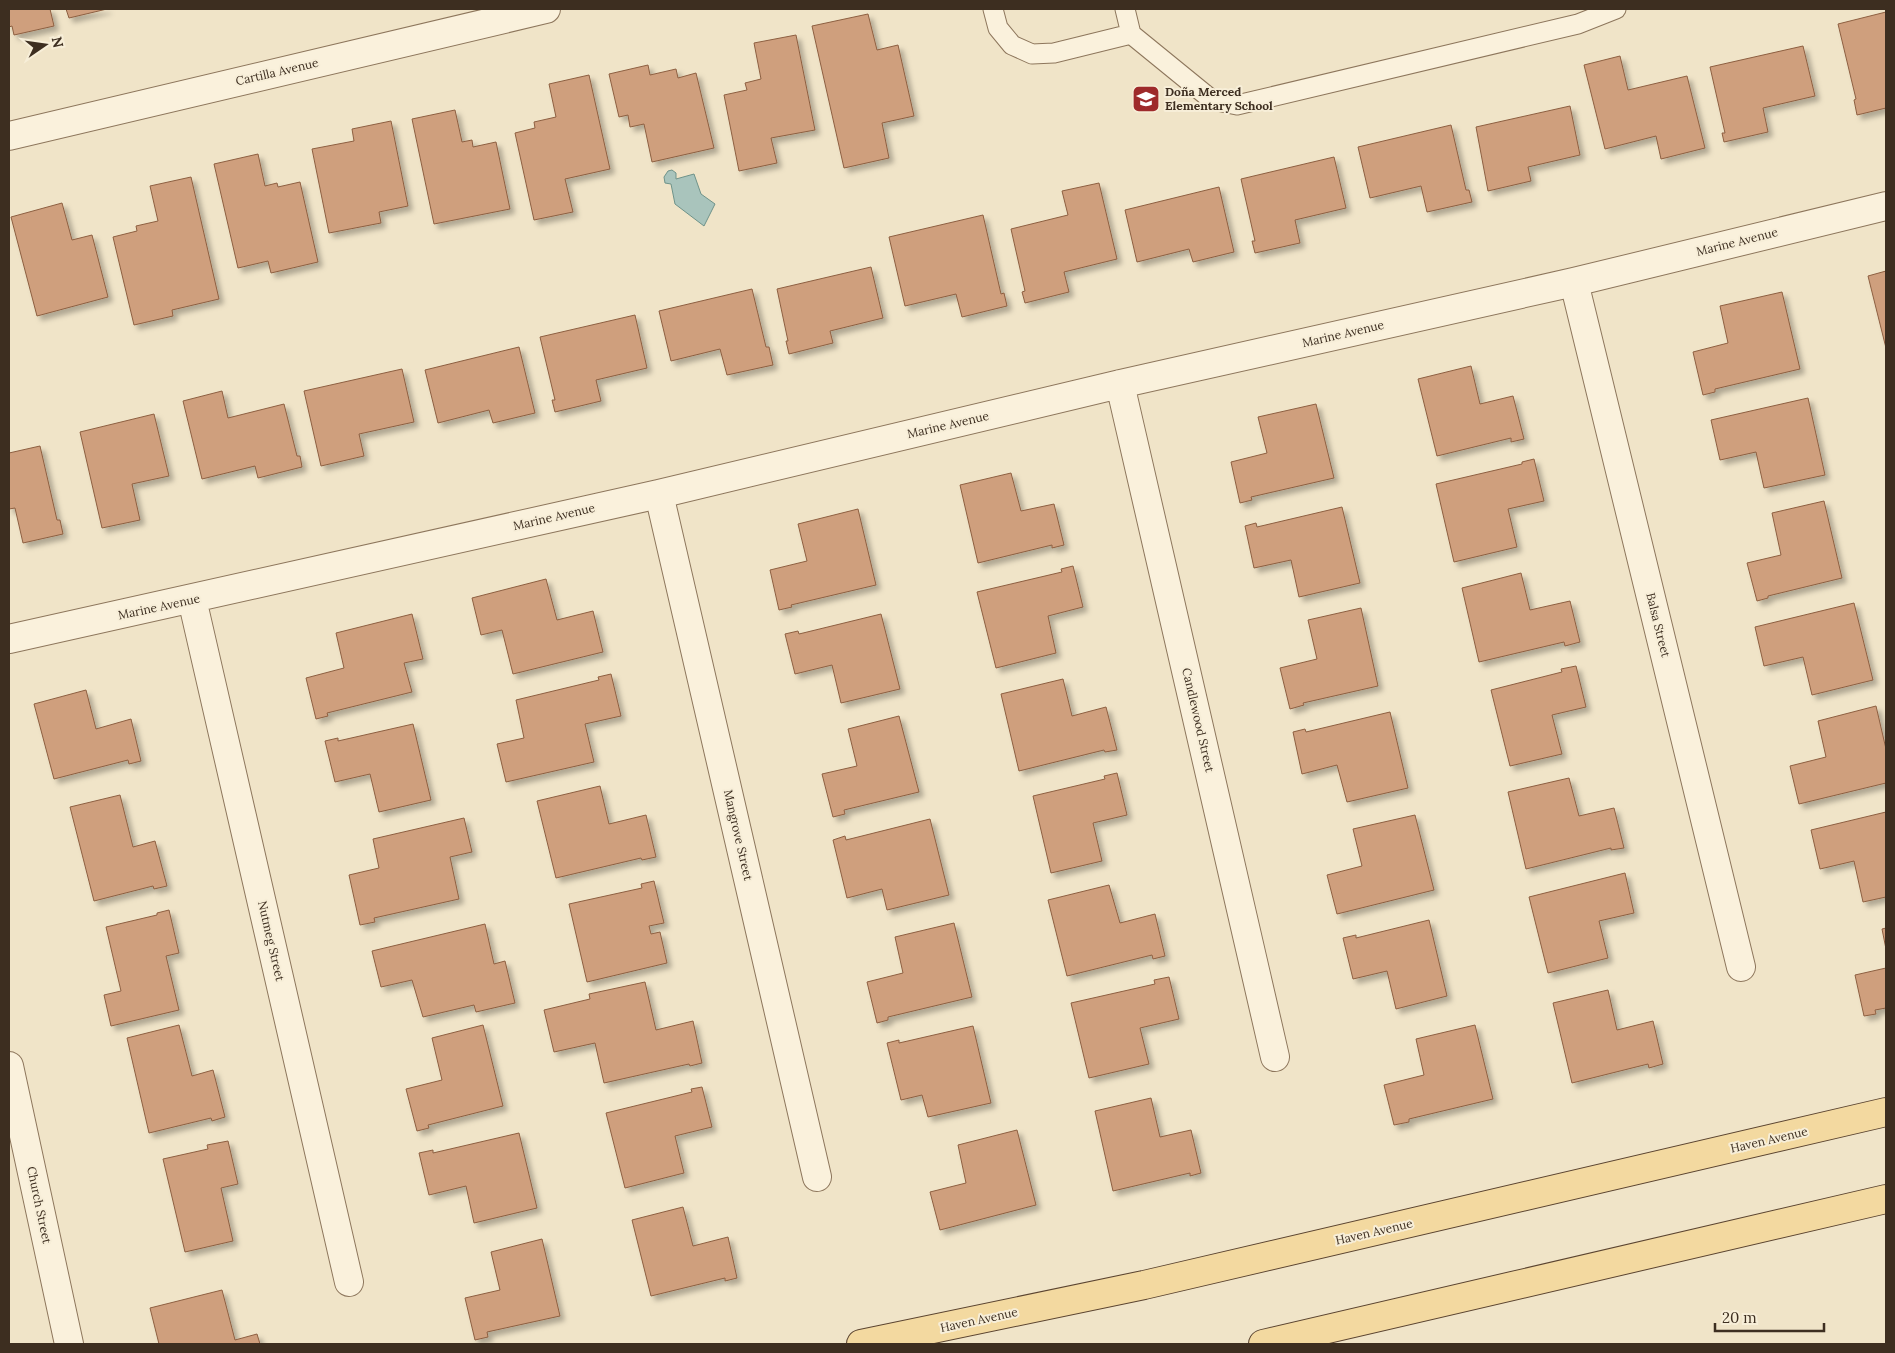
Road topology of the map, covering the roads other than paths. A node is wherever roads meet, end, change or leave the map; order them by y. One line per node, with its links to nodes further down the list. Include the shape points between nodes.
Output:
1 (546, 9): 6 (street, Cartilla Avenue)
2 (993, 9): 5 (lane, via 998,28 1012,45 1032,54 1054,53)
3 (1125, 9): 5 (lane)
4 (1616, 9): 5 (lane, via 1578,24 1237,105 1212,100)
5 (1131, 34)
6 (9, 136)
7 (1886, 206): 8 (street, Marine Avenue)
8 (1574, 282): 9 (street, Marine Avenue); 13 (street, Balsa Street)
9 (1120, 384): 10 (street, Marine Avenue); 14 (street, Candlewood Street)
10 (659, 494): 11 (street, Marine Avenue); 17 (street, Mangrove Street)
11 (192, 599): 12 (street, Marine Avenue); 19 (street, Nutmeg Street)
12 (9, 639)
13 (1741, 967)
14 (1275, 1057)
15 (9, 1066): 20 (street, Church Street)
16 (1886, 1112): 21 (main road, Haven Avenue, via 1144,1285)
17 (817, 1178)
18 (1886, 1199): 22 (main road)
19 (349, 1282)
20 (69, 1344)
21 (861, 1344)
22 (1263, 1344)

